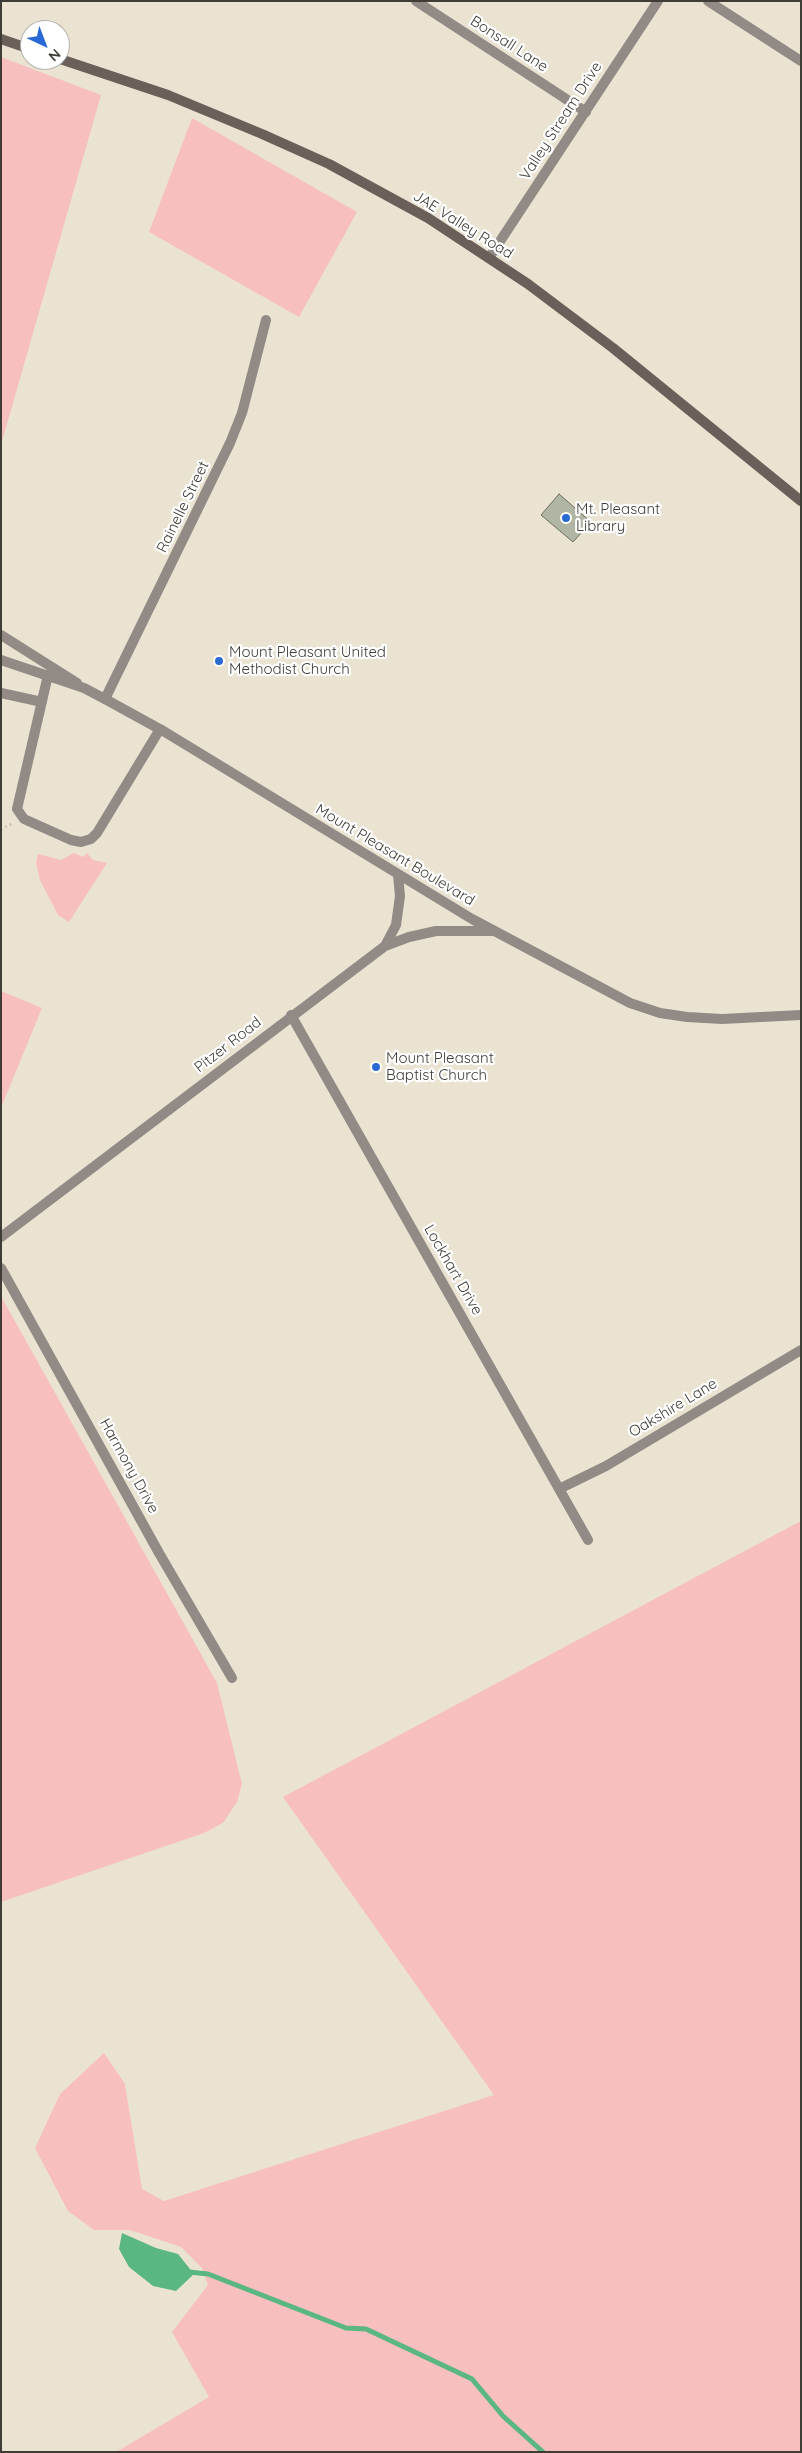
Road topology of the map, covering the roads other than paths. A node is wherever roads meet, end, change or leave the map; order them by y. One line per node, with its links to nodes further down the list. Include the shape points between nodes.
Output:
1 (416, 1): 8 (street, Bonsall Lane)
2 (658, 1): 8 (street, Valley Stream Drive)
3 (708, 1): 6 (street)
4 (1, 39): 5 (main road)
5 (20, 46)
6 (801, 61)
7 (70, 62): 9 (main road, JAE Valley Road, via 168,95 321,160 404,204)
8 (586, 112): 9 (street, Valley Stream Drive)
9 (490, 258): 11 (main road, JAE Valley Road, via 614,348)
10 (266, 320): 17 (street, Rainelle Street, via 242,413 230,442)
11 (801, 501)
12 (1, 635): 15 (street, Mount Pleasant Boulevard)
13 (1, 660): 14 (street)
14 (48, 675): 15 (street); 18 (street)
15 (84, 688): 17 (street, Mount Pleasant Boulevard)
16 (1, 693): 18 (street)
17 (105, 699): 19 (street, Mount Pleasant Boulevard)
18 (42, 702): 19 (street, via 17,809 24,819 81,842 98,833)
19 (160, 729): 20 (street, Mount Pleasant Boulevard)
20 (398, 875): 21 (street, Mount Pleasant Boulevard); 22 (street, via 400,896 396,926)
21 (496, 931): 22 (street, Pitzer Road, via 436,931); 24 (street, Mount Pleasant Boulevard, via 630,1003 660,1013 722,1019)
22 (385, 946): 23 (street, Pitzer Road)
23 (291, 1015): 25 (street, Pitzer Road); 28 (street, Lockhart Drive)
24 (801, 1015)
25 (1, 1237)
26 (1, 1268): 30 (street, Harmony Drive)
27 (801, 1350): 28 (street, Oakshire Lane, via 606,1466)
28 (559, 1489): 29 (street, Lockhart Drive)
29 (588, 1540)
30 (232, 1678)

